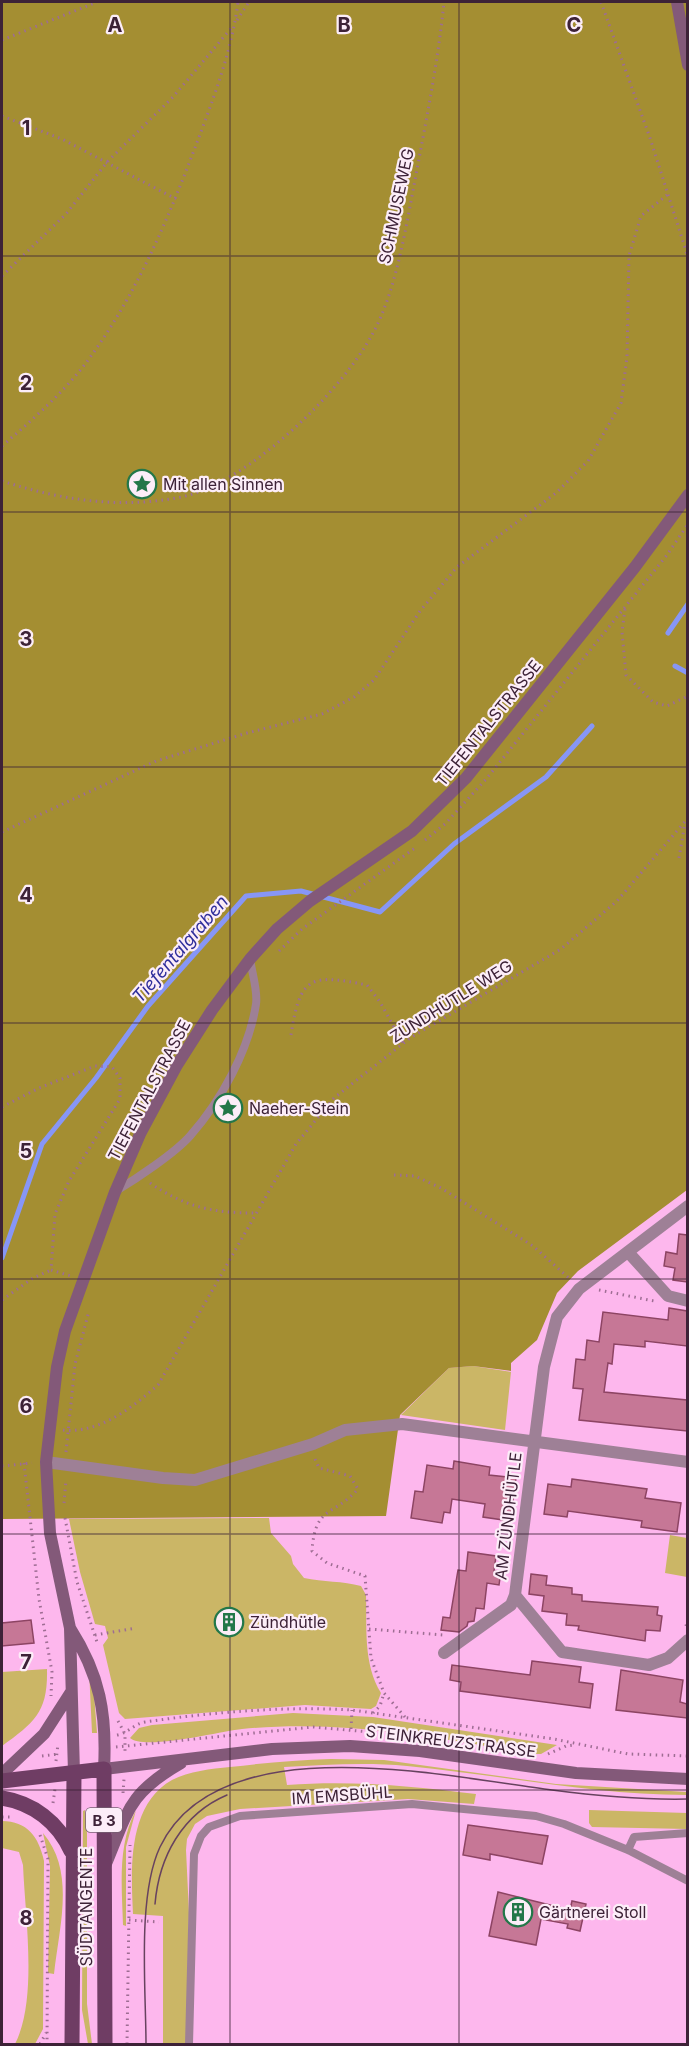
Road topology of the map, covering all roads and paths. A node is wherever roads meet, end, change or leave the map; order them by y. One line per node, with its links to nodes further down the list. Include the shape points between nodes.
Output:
1 (97, 2): 8 (path)
2 (238, 2): 7 (path)
3 (249, 2): 7 (path)
4 (444, 2): 17 (path, SCHMUSEWEG, via 438,55 401,252 374,332 350,368 310,413 276,445 218,483 177,498 85,502)
5 (601, 2): 12 (path)
6 (677, 2): 9 (street)
7 (235, 23): 11 (path, via 173,98); 13 (path, via 206,119)
8 (2, 40)
9 (687, 65)
10 (2, 116): 11 (path)
11 (108, 161): 13 (path); 15 (path, via 66,214)
12 (667, 195): 14 (path); 22 (path, via 640,216 629,256 627,357 621,403 588,461 556,493 457,567 420,611 374,680 354,697 322,714 156,761)
13 (176, 199): 16 (path, via 130,297 90,357 37,416)
14 (687, 257)
15 (2, 276)
16 (2, 446)
17 (2, 481)
18 (687, 495): 26 (street, TIEFENTALSTRASSE, via 641,560 466,778 412,831 310,901)
19 (625, 607): 20 (path, via 622,632 626,675 653,702 667,706)
20 (687, 696)
21 (686, 820): 23 (path); 28 (path, ZÜNDHÜTLE WEG, via 617,901 561,950)
22 (2, 832)
23 (679, 858)
24 (357, 889): 25 (path)
25 (277, 952)
26 (249, 959): 30 (lane, via 256,1002 244,1052 190,1137); 32 (street, TIEFENTALSTRASSE, via 177,1065)
27 (291, 1035): 28 (path, via 297,1000 308,983 318,979 367,986)
28 (403, 1043): 34 (path, ZÜNDHÜTLE WEG, via 333,1098 296,1144)
29 (2, 1107): 36 (path, via 96,1067 112,1067 120,1077 120,1099 69,1181 55,1214)
30 (143, 1174): 32 (lane); 34 (path, via 179,1202 231,1213)
31 (394, 1175): 38 (path, via 415,1176 441,1188 533,1246)
32 (115, 1192): 37 (street, TIEFENTALSTRASSE)
33 (687, 1206): 35 (street, AM ZÜNDHÜTLE)
34 (255, 1213): 43 (path, ZÜNDHÜTLE WEG, via 158,1385 130,1410 86,1429)
35 (628, 1252): 38 (street, AM ZÜNDHÜTLE); 41 (street, via 668,1296)
36 (51, 1270): 37 (path); 39 (path)
37 (82, 1280): 46 (street, TIEFENTALSTRASSE, via 57,1367)
38 (583, 1287): 40 (path); 44 (street, AM ZÜNDHÜTLE, via 557,1317 544,1367)
39 (2, 1300)
40 (644, 1300)
41 (687, 1300)
42 (90, 1307): 43 (path, via 75,1364)
43 (69, 1431): 48 (path)
44 (534, 1440): 45 (street, via 402,1424 345,1430); 47 (street); 50 (street, AM ZÜNDHÜTLE)
45 (313, 1444): 48 (street, via 195,1480); 54 (path, via 319,1468 350,1476 358,1489 347,1502 327,1510 314,1529 312,1551 327,1563 365,1576)
46 (45, 1462): 48 (street); 52 (street, TIEFENTALSTRASSE, via 50,1533)
47 (687, 1462)
48 (66, 1464): 55 (path, via 64,1512 69,1545)
49 (2, 1466): 62 (path, via 24,1463 39,1599 52,1671)
50 (515, 1595): 56 (street, AM ZÜNDHÜTLE, via 562,1652 649,1665 668,1658); 57 (street, AM ZÜNDHÜTLE, via 511,1605)
51 (687, 1618): 56 (path)
52 (70, 1628): 60 (street, TIEFENTALSTRASSE); 74 (street, TIEFENTALSTRASSE, via 97,1678 104,1722)
53 (136, 1628): 55 (path)
54 (369, 1629): 57 (path); 61 (path, via 371,1658)
55 (95, 1635): 58 (path)
56 (687, 1635)
57 (466, 1637): 59 (street, AM ZÜNDHÜTLE)
58 (100, 1653)
59 (444, 1653)
60 (71, 1692): 75 (street, TIEFENTALSTRASSE); 76 (street, via 44,1734)
61 (384, 1693): 64 (path); 66 (path)
62 (49, 1704)
63 (352, 1710): 64 (path); 67 (path); 68 (path, via 291,1708 146,1722)
64 (373, 1713): 66 (path)
65 (115, 1717): 68 (path)
66 (406, 1718): 72 (path, via 628,1754)
67 (351, 1729)
68 (125, 1734): 70 (path)
69 (58, 1743): 71 (path)
70 (126, 1746)
71 (56, 1754)
72 (687, 1756)
73 (187, 1759): 74 (street, STEINKREUZSTRASSE); 77 (street, STEINKREUZSTRASSE, via 272,1749 350,1746 420,1751 576,1773); 85 (street, via 148,1783 133,1801)
74 (104, 1769): 75 (main road); 85 (main road, SÜDTANGENTE / B 3)
75 (74, 1773): 78 (main road); 84 (main road, SÜDTANGENTE / B 3)
76 (2, 1774)
77 (687, 1779)
78 (2, 1781)
79 (2, 1798): 84 (main road, via 17,1801 50,1821 62,1833)
80 (37, 1830): 89 (path, via 48,1859)
81 (687, 1833): 83 (lane, via 634,1837)
82 (130, 1844): 87 (path)
83 (628, 1850): 86 (lane, IM EMSBÜHL); 100 (lane, IM EMSBÜHL, via 536,1816 412,1804 240,1816 218,1822 201,1836 192,1866)
84 (72, 1854): 94 (main road, SÜDTANGENTE / B 3)
85 (103, 1871): 98 (main road, SÜDTANGENTE / B 3)
86 (687, 1881)
87 (129, 1920): 88 (path); 99 (path, via 125,1943)
88 (159, 1922)
89 (46, 1976): 90 (path); 91 (path)
90 (55, 1976)
91 (47, 2021): 92 (path); 93 (path)
92 (55, 2021)
93 (47, 2032): 95 (path); 96 (path)
94 (72, 2038): 97 (lane)
95 (40, 2044)
96 (47, 2044)
97 (62, 2044)
98 (105, 2044)
99 (127, 2044)
100 (189, 2044)

